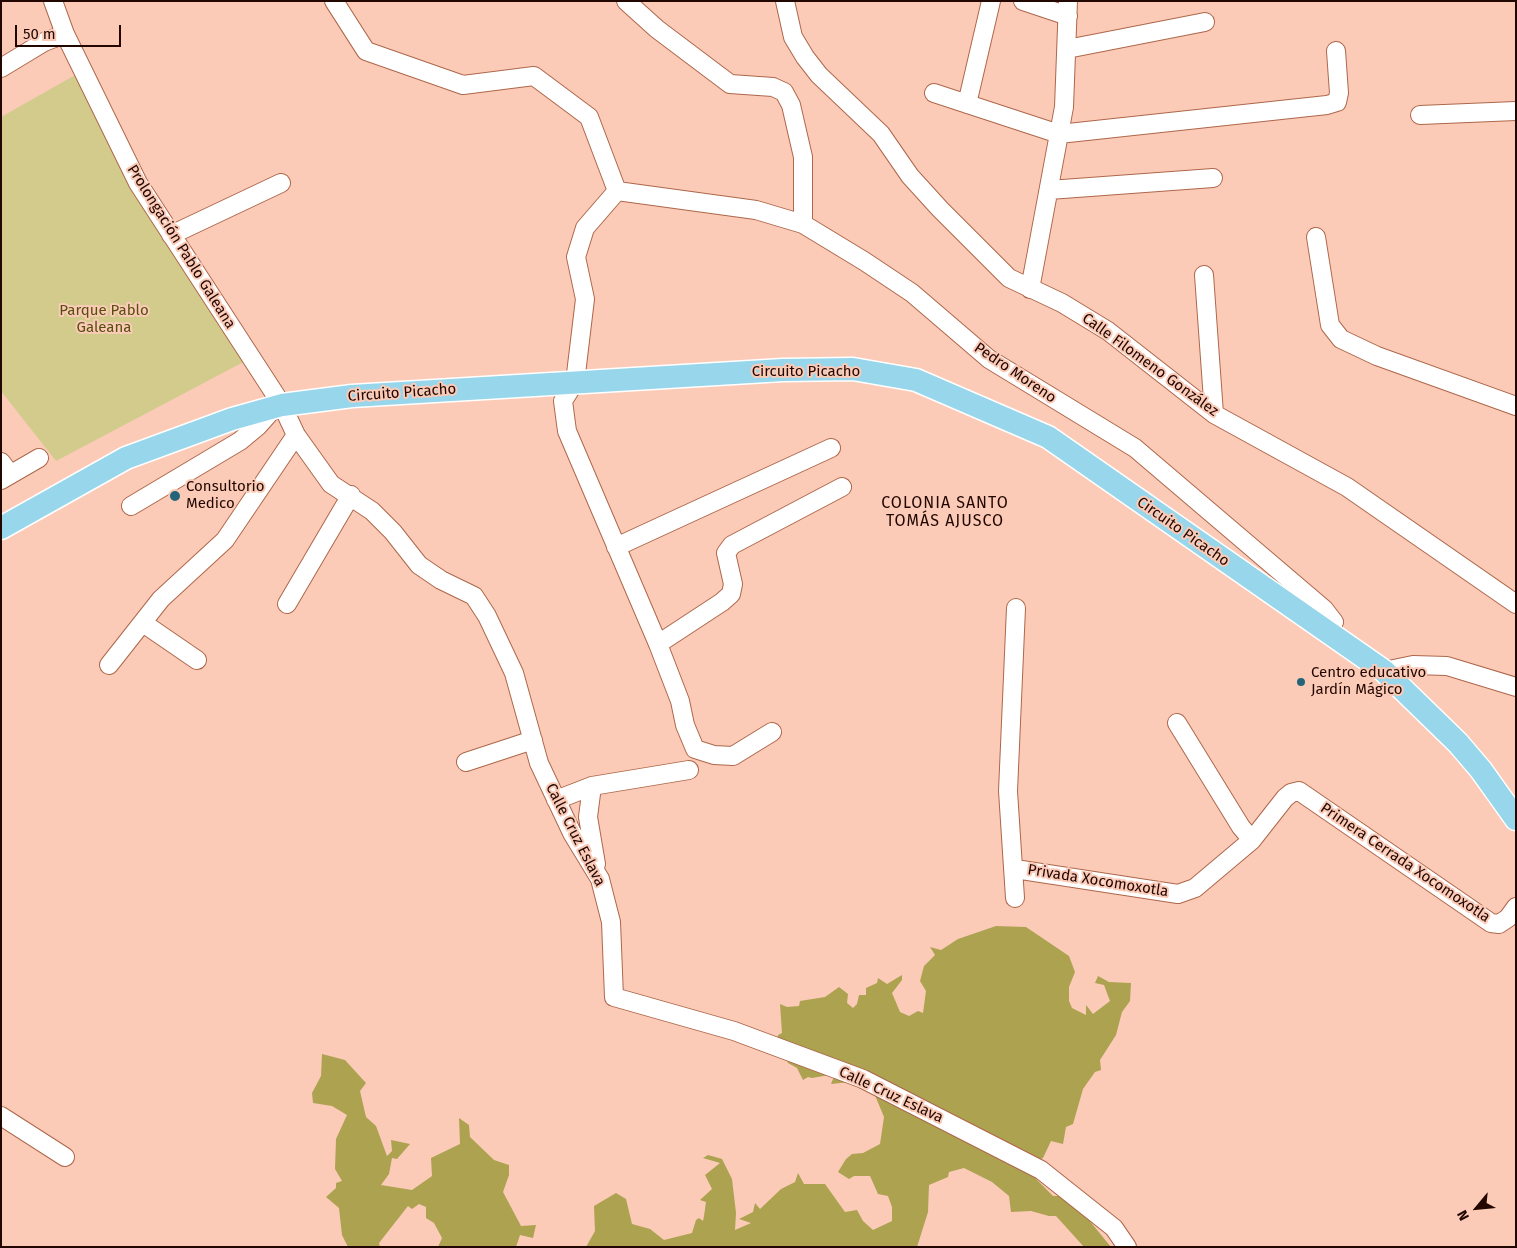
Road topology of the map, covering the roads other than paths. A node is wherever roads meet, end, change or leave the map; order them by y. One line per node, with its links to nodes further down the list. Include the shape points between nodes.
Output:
1 (52, 1): 9 (street, Prolongación Pablo Galeana)
2 (334, 1): 21 (street, via 366,51 463,85 534,76 589,118)
3 (626, 1): 22 (street, via 656,29 730,84 773,86 784,92 791,105 802,157)
4 (785, 1): 26 (street, Calle Filomeno González, via 793,37 819,75 881,134 910,176 975,246 1009,278)
5 (991, 1): 14 (street)
6 (1023, 1): 7 (street)
7 (1068, 9): 10 (street)
8 (1205, 22): 10 (street)
9 (65, 34): 12 (street, via 44,42); 23 (street, Prolongación Pablo Galeana, via 138,183)
10 (1067, 49): 17 (street)
11 (1336, 52): 17 (street, via 1339,93 1337,102 1327,106)
12 (1, 68)
13 (934, 93): 14 (street)
14 (967, 104): 17 (street)
15 (1516, 111): 16 (street)
16 (1420, 115)
17 (1059, 134): 20 (street)
18 (1212, 178): 20 (street)
19 (281, 182): 23 (street)
20 (1049, 190): 26 (street)
21 (617, 191): 22 (street, Pedro Moreno, via 756,210); 27 (street, via 585,228 576,257 585,299)
22 (803, 224): 44 (street, Pedro Moreno, via 912,293 989,359 1135,448 1324,609 1334,622)
23 (171, 235): 28 (street, Prolongación Pablo Galeana)
24 (1316, 237): 29 (street, via 1330,325 1341,339 1377,356)
25 (1204, 275): 30 (street)
26 (1030, 289): 30 (street, Calle Filomeno González, via 1062,303 1108,332)
27 (575, 382): 28 (main road, Circuito Picacho, via 352,396); 39 (street, via 563,401 567,431); 44 (main road, Circuito Picacho, via 853,369 916,380 1048,437)
28 (278, 406): 31 (street, Calle Cruz Eslava); 37 (street, via 240,441); 38 (main road, Circuito Picacho, via 232,418 126,458)
29 (1516, 406)
30 (1214, 414): 41 (street, Calle Filomeno González, via 1347,487)
31 (296, 435): 36 (street, Calle Cruz Eslava, via 331,484); 43 (street, via 225,540 161,599)
32 (832, 448): 39 (street)
33 (39, 458): 34 (street)
34 (4, 472)
35 (842, 487): 45 (street, via 732,545 726,553 733,584 731,594)
36 (351, 495): 40 (street); 52 (street, Calle Cruz Eslava, via 386,525 419,565 474,596 514,673)
37 (130, 506)
38 (1, 528)
39 (616, 547): 45 (street)
40 (287, 604)
41 (1516, 604)
42 (1016, 608): 60 (street, via 1008,791)
43 (143, 623): 46 (street); 47 (street)
44 (1328, 633): 48 (main road, Circuito Picacho)
45 (658, 644): 51 (street, via 695,749 733,756)
46 (197, 660)
47 (109, 665)
48 (1384, 672): 49 (street, via 1413,665 1447,666); 58 (main road, Circuito Picacho, via 1458,743)
49 (1516, 687)
50 (1177, 723): 59 (street)
51 (772, 732)
52 (533, 740): 53 (street); 57 (street, Calle Cruz Eslava, via 539,763)
53 (466, 762)
54 (688, 770): 55 (street)
55 (592, 786): 57 (street); 61 (street, via 588,817)
56 (1291, 793): 59 (street, Privada Xocomoxotla); 63 (street, Primera Cerrada Xocomoxotla, via 1299,791 1491,923 1499,924)
57 (556, 800): 61 (street, Calle Cruz Eslava)
58 (1516, 819)
59 (1252, 840): 60 (street, Privada Xocomoxotla, via 1194,888 1178,894)
60 (1015, 868): 62 (street)
61 (600, 879): 66 (street, Calle Cruz Eslava, via 611,922 614,997 734,1031 863,1079 1041,1170 1114,1228)
62 (1016, 898)
63 (1516, 907)
64 (1, 1116): 65 (street)
65 (65, 1156)
66 (1127, 1247)

